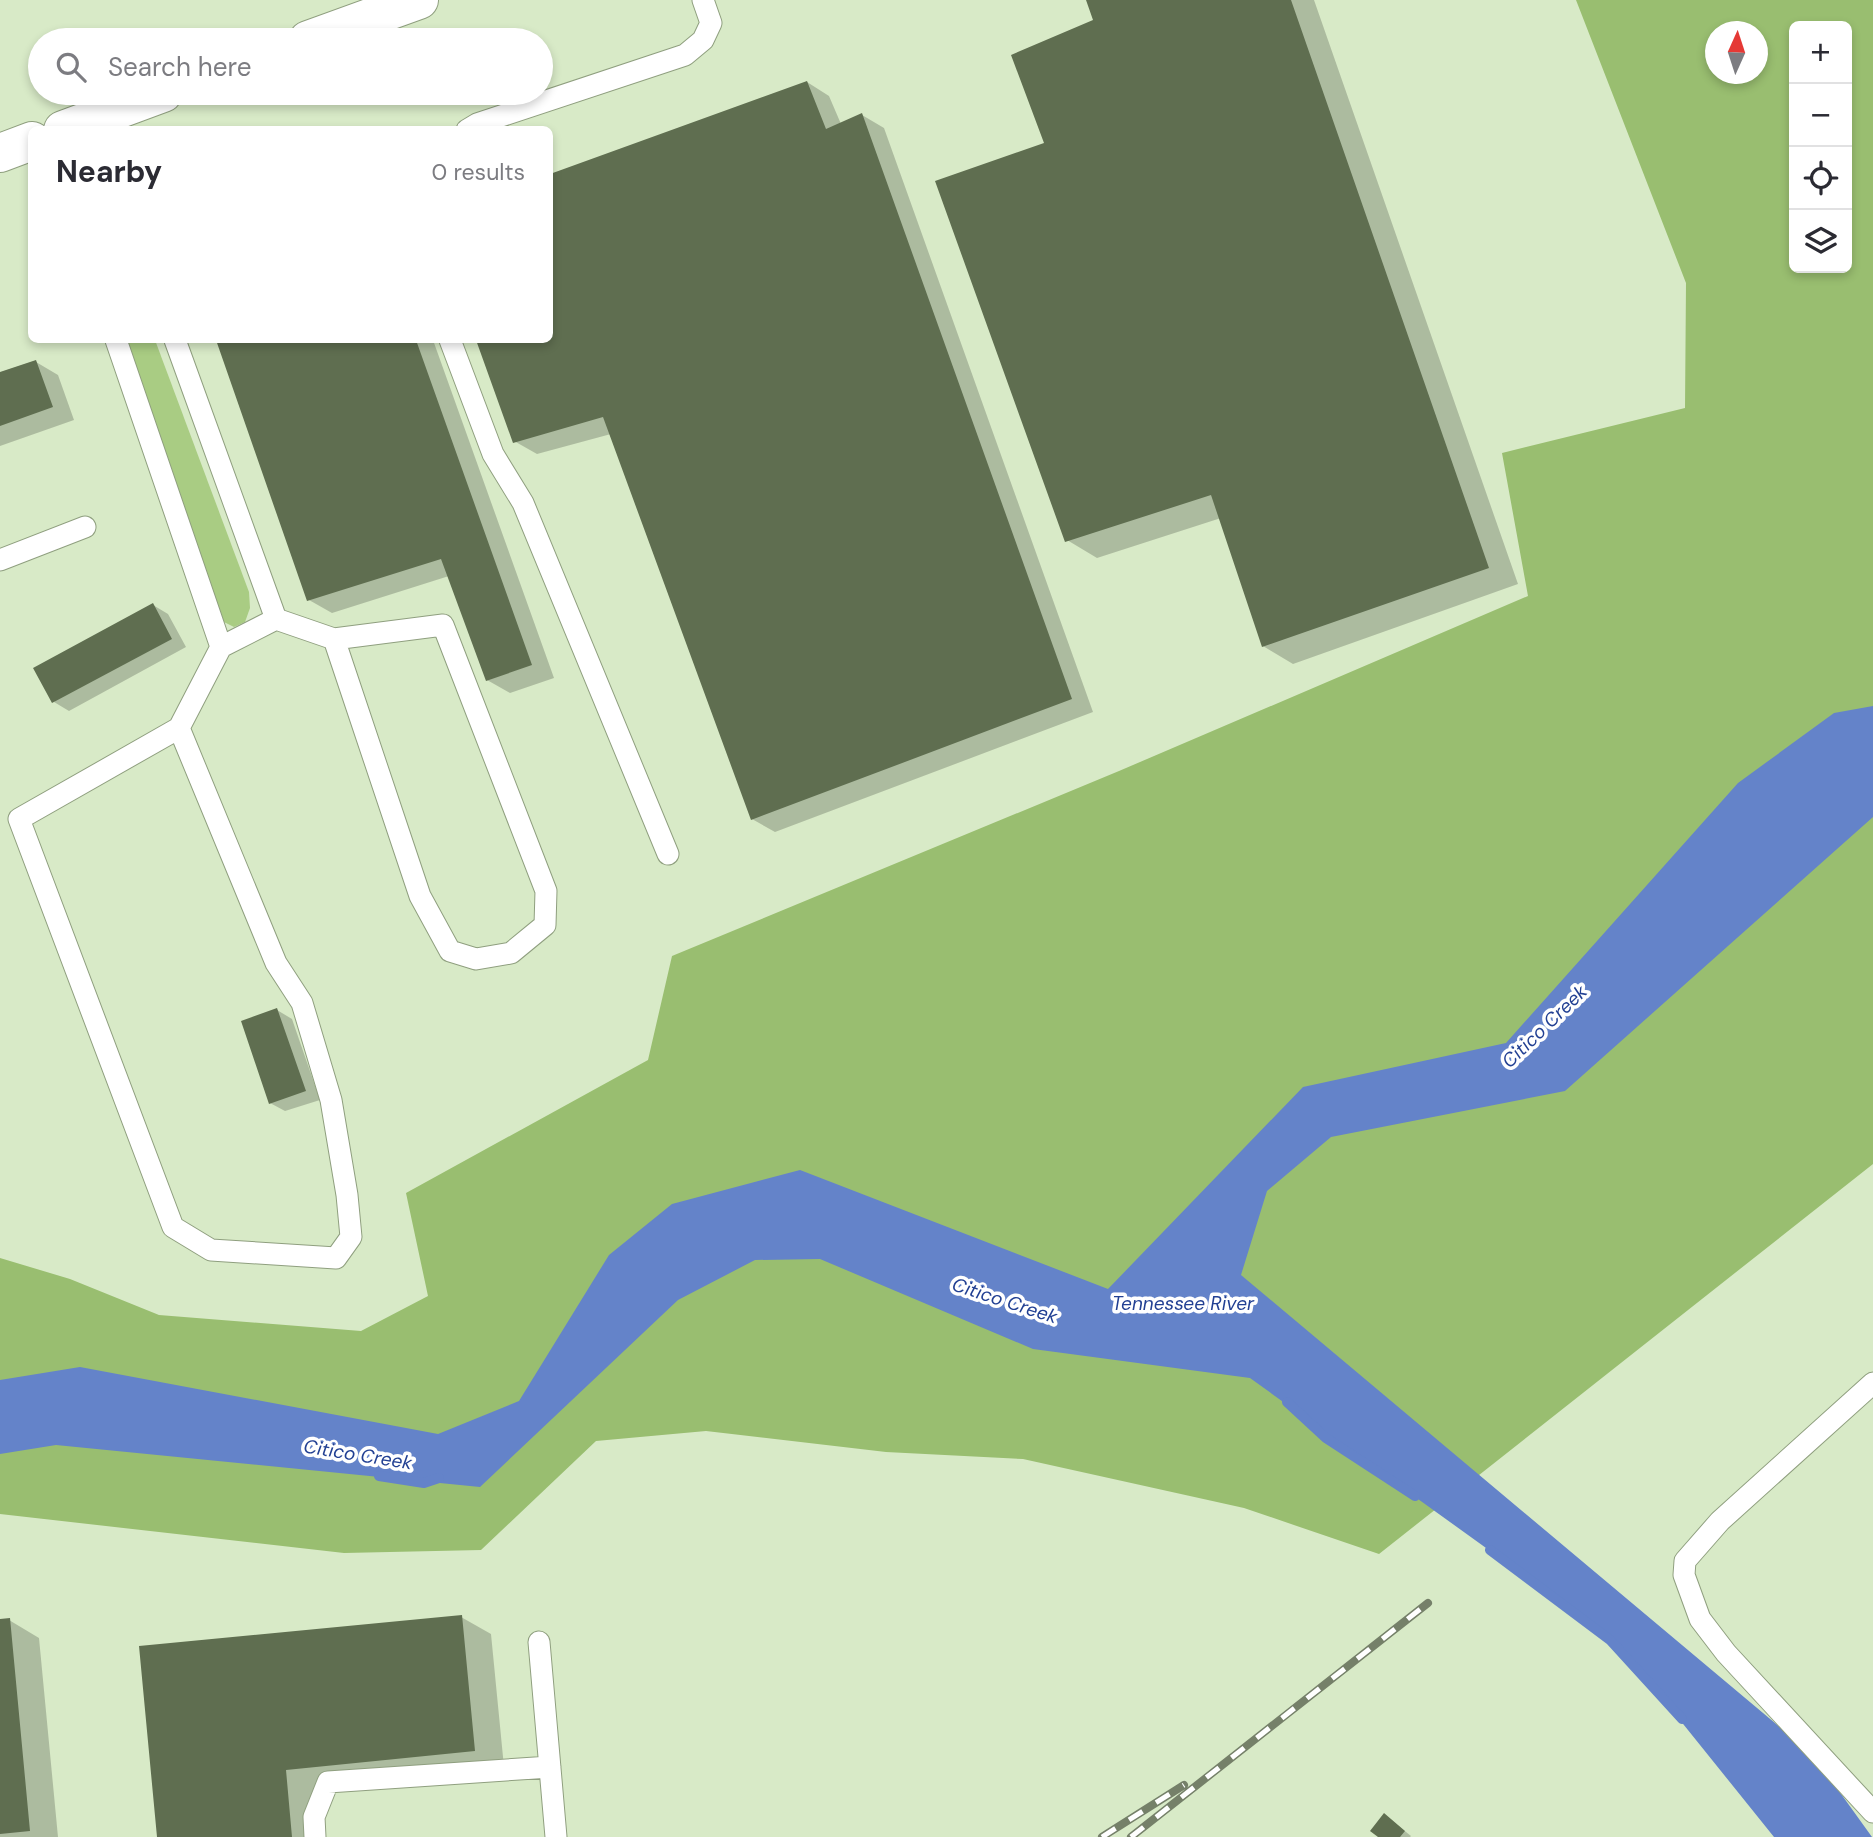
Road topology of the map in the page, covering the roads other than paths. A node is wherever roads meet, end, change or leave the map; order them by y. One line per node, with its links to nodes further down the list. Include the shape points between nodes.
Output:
1 (419, 0): 3 (main road)
2 (703, 0): 4 (lane, via 711,23 703,40 685,55)
3 (341, 28)
4 (553, 99)
5 (134, 105): 7 (main road)
6 (534, 105): 8 (lane)
7 (86, 125)
8 (474, 126)
9 (28, 142): 10 (main road)
10 (0, 152)
11 (117, 343): 18 (lane)
12 (176, 343): 16 (lane)
13 (451, 343): 20 (lane, via 493,454 523,503)
14 (85, 527): 15 (lane)
15 (0, 560)
16 (276, 620): 17 (lane); 18 (lane)
17 (334, 639): 17 (lane, via 443,625 546,891 545,925 510,953 476,959 450,951 420,896)
18 (221, 647): 19 (lane)
19 (179, 728): 19 (lane, via 19,819 173,1227 211,1250 336,1258 351,1237 331,1100 302,1003 276,963)
20 (668, 854)
21 (1873, 1383): 24 (lane, via 1720,1521 1685,1561 1684,1575 1700,1619 1726,1653)
22 (539, 1642): 23 (lane)
23 (550, 1767): 25 (lane, via 328,1782 314,1817); 26 (lane)
24 (1873, 1812)
25 (315, 1837)
26 (556, 1837)

